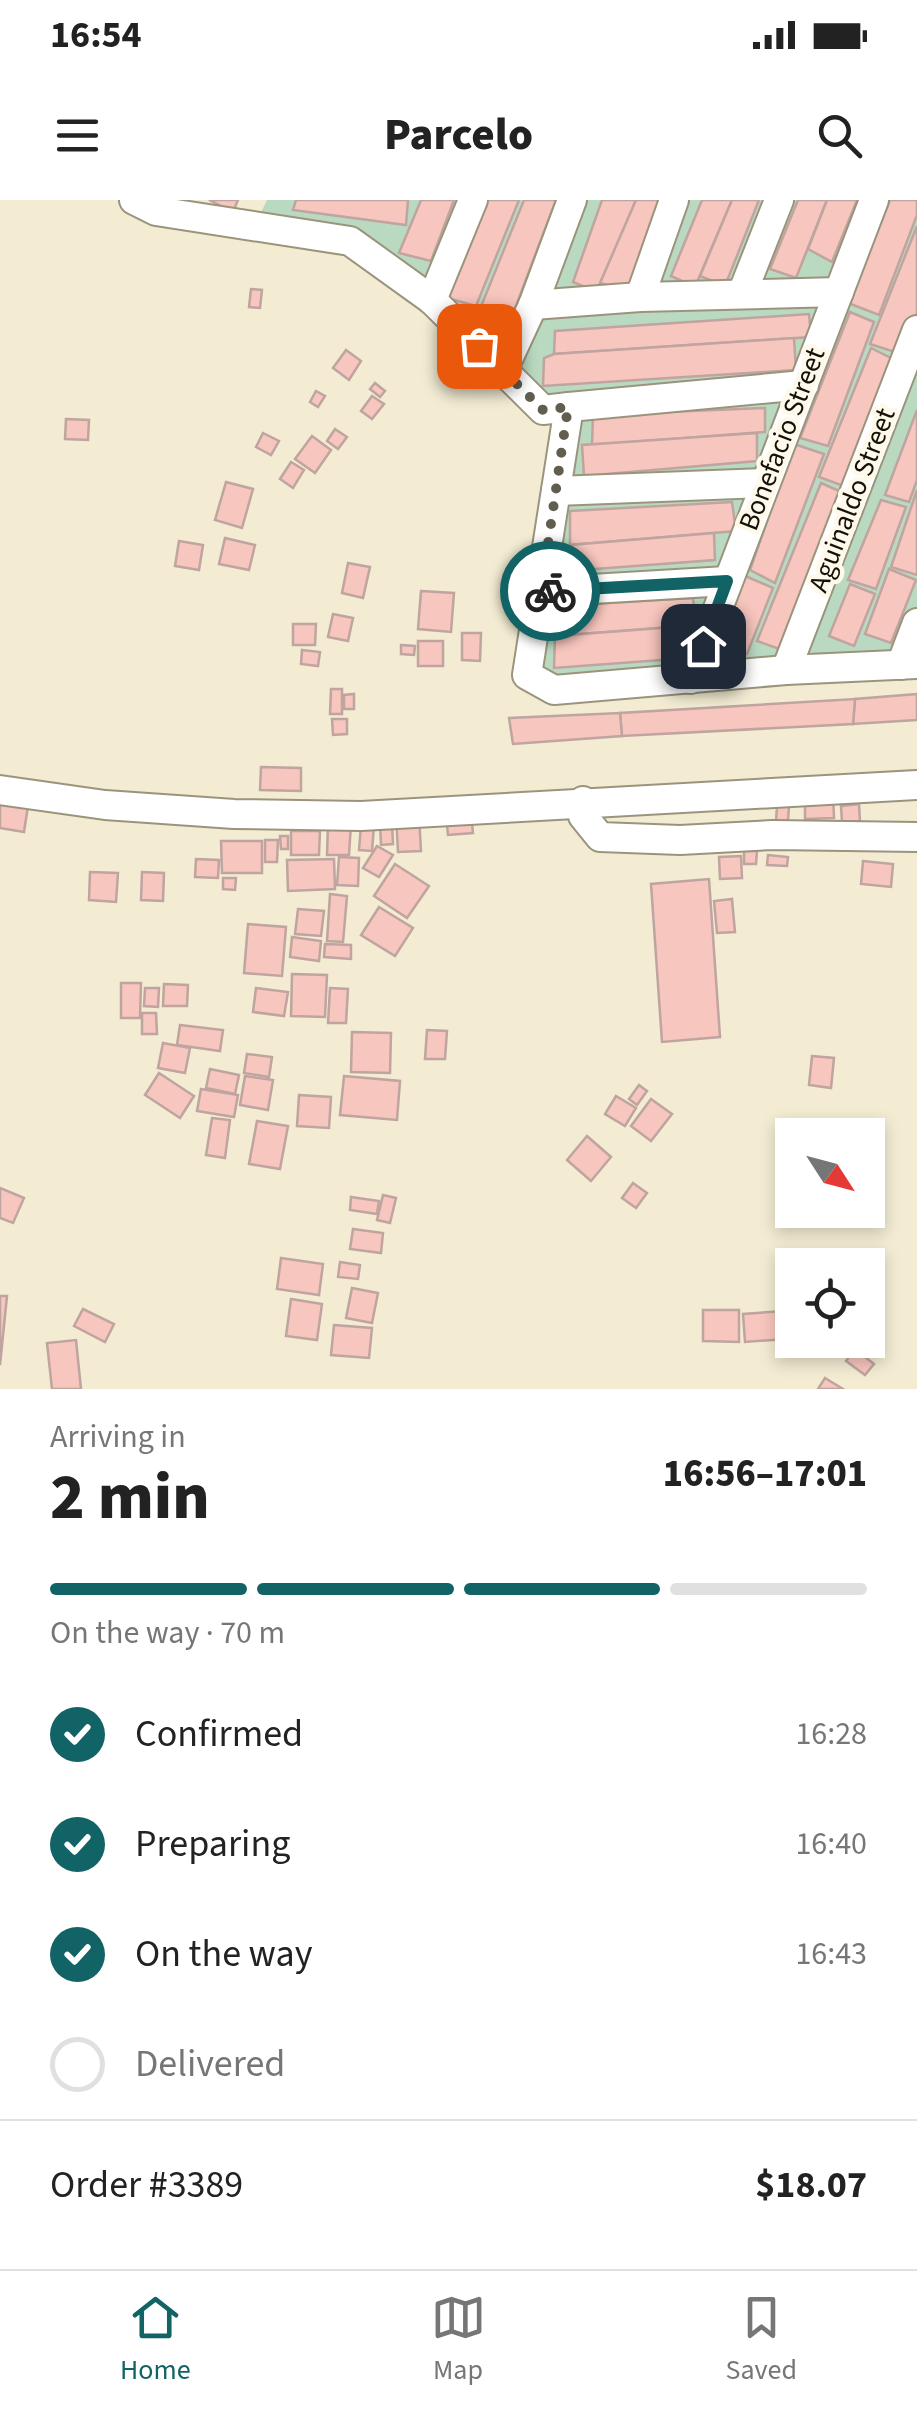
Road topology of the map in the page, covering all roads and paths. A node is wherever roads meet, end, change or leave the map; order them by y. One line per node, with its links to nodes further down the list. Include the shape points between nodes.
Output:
1 (267, 200): 8 (street)
2 (473, 200): 12 (street)
3 (572, 200): 13 (street)
4 (674, 200): 11 (street)
5 (779, 200): 10 (street)
6 (874, 200): 9 (street, Bonefacio Street)
7 (150, 204): 8 (street)
8 (254, 227): 12 (street, via 350,241)
9 (839, 292): 10 (street); 16 (street, Bonefacio Street)
10 (742, 294): 11 (street)
11 (640, 297): 13 (street)
12 (432, 300): 15 (street)
13 (534, 306): 15 (street)
14 (917, 330): 24 (street, Aguinaldo Street)
15 (502, 370): 17 (street, via 543,410)
16 (804, 385): 17 (street); 18 (street, Bonefacio Street)
17 (568, 407): 19 (street)
18 (765, 482): 19 (street); 20 (street, Bonefacio Street)
19 (556, 491): 21 (street)
20 (727, 581): 21 (street); 25 (street, Bonefacio Street)
21 (541, 592): 25 (street, via 526,675 554,690)
22 (917, 623): 23 (street)
23 (909, 665): 24 (street)
24 (786, 670): 25 (street)
25 (691, 679)
26 (917, 785): 28 (street)
27 (0, 790): 28 (street, via 234,814 361,816)
28 (583, 802): 29 (street, via 583,816 600,837)
29 (917, 838)

